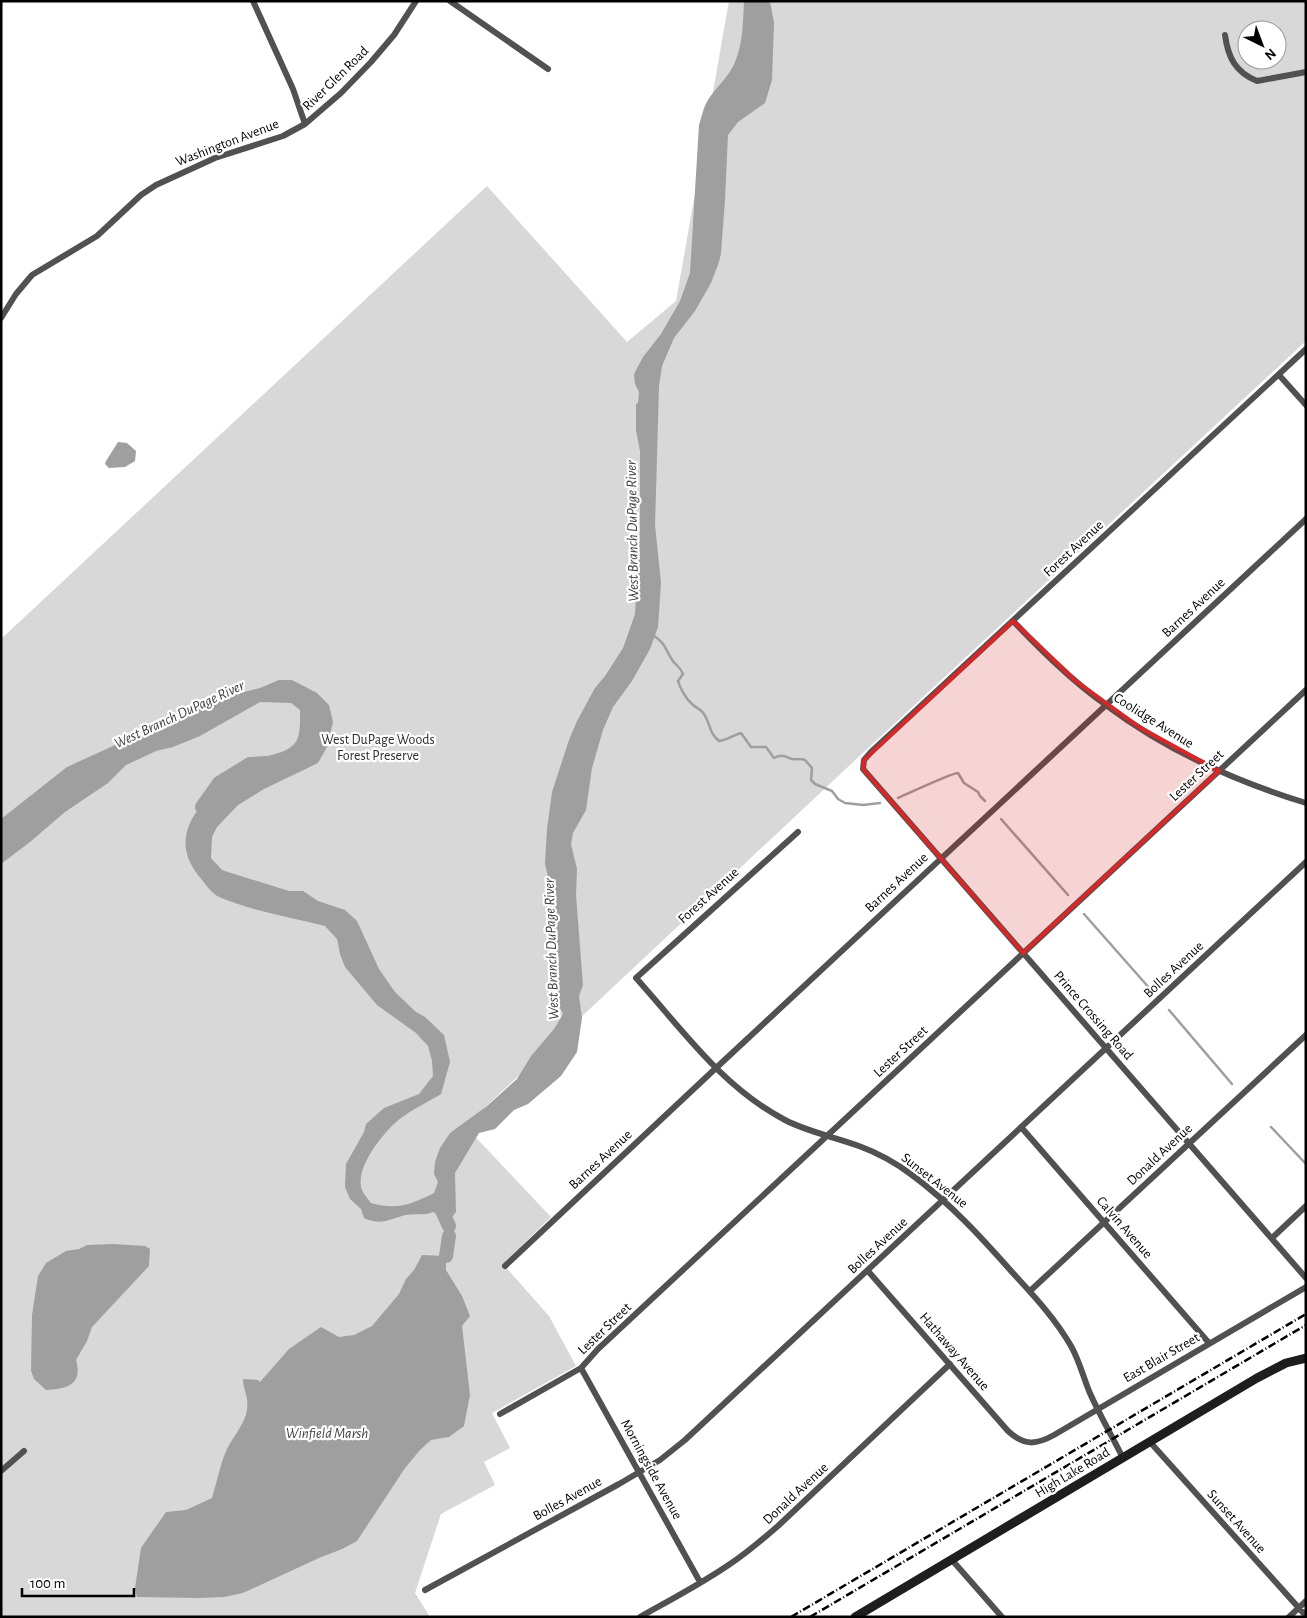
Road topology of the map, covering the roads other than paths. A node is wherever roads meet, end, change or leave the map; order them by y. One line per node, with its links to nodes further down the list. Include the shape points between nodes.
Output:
1 (254, 1): 7 (street)
2 (416, 1): 7 (street, River Glen Road, via 394,35 366,68)
3 (450, 1): 5 (street)
4 (1224, 35): 6 (street, via 1228,54 1250,78 1257,81)
5 (548, 69)
6 (1306, 72)
7 (305, 124): 8 (street, Washington Avenue, via 283,136 215,158 156,185 97,236 32,275)
8 (1, 318)
9 (1306, 349): 10 (street, Forest Avenue)
10 (1279, 374): 11 (street); 13 (street, Forest Avenue)
11 (1306, 405)
12 (1306, 519): 15 (street, Barnes Avenue)
13 (1013, 621): 15 (street, Coolidge Avenue); 16 (street, Forest Avenue, via 871,752 864,760)
14 (1306, 690): 17 (street, Lester Street)
15 (1105, 705): 17 (street, Coolidge Avenue); 20 (street, Barnes Avenue)
16 (863, 769): 20 (street, Prince Crossing Road)
17 (1218, 771): 18 (street, Coolidge Avenue); 22 (street, Lester Street)
18 (1306, 803)
19 (798, 832): 23 (street, Forest Avenue)
20 (940, 858): 22 (street, Prince Crossing Road); 26 (street, Barnes Avenue)
21 (1306, 862): 25 (street, Bolles Avenue)
22 (1023, 953): 25 (street, Prince Crossing Road); 28 (street, Lester Street)
23 (636, 978): 26 (street, Sunset Avenue)
24 (1306, 1034): 29 (street, Donald Avenue)
25 (1106, 1048): 27 (street, Bolles Avenue); 29 (street, Prince Crossing Road)
26 (716, 1068): 28 (street, Sunset Avenue, via 764,1108); 34 (street, Barnes Avenue)
27 (1021, 1127): 30 (street, Bolles Avenue); 32 (street, Calvin Avenue)
28 (827, 1136): 30 (street, Sunset Avenue, via 892,1161); 42 (street, Lester Street)
29 (1189, 1143): 32 (street, Donald Avenue); 33 (street, Prince Crossing Road)
30 (943, 1200): 35 (street, Bolles Avenue); 38 (street, Sunset Avenue)
31 (1306, 1206): 33 (street)
32 (1104, 1222): 38 (street, Donald Avenue); 39 (street, Calvin Avenue)
33 (1272, 1238): 36 (street, Prince Crossing Road)
34 (505, 1266)
35 (868, 1271): 41 (street, Hathaway Avenue); 50 (street, Bolles Avenue, via 690,1436)
36 (1306, 1278)
37 (1306, 1288): 39 (street, East Blair Street)
38 (1030, 1291): 43 (street, Sunset Avenue, via 1071,1346)
39 (1209, 1343): 43 (street, East Blair Street)
40 (1306, 1358): 46 (street, High Lake Road, via 1286,1363 1256,1378)
41 (950, 1364): 45 (street, Hathaway Avenue, via 1008,1431 1020,1441); 52 (street, Donald Avenue, via 778,1526 730,1564)
42 (581, 1368): 44 (street, Lester Street); 50 (street, Morningside Avenue)
43 (1098, 1409): 45 (street, East Blair Street, via 1048,1439); 48 (street, Sunset Avenue)
44 (500, 1414)
45 (1027, 1442)
46 (1150, 1442): 48 (street, High Lake Road); 55 (street, Sunset Avenue)
47 (24, 1451): 49 (street)
48 (1123, 1458): 51 (street, High Lake Road)
49 (1, 1471)
50 (639, 1472): 52 (street, Morningside Avenue); 53 (street, Bolles Avenue)
51 (952, 1560): 58 (street, High Lake Road); 59 (street)
52 (700, 1582): 57 (street, Donald Avenue)
53 (425, 1590)
54 (1306, 1601): 55 (street)
55 (1298, 1608): 56 (street, Sunset Avenue); 60 (street)
56 (1306, 1616)
57 (640, 1617)
58 (855, 1617)
59 (1002, 1617)
60 (1289, 1617)

